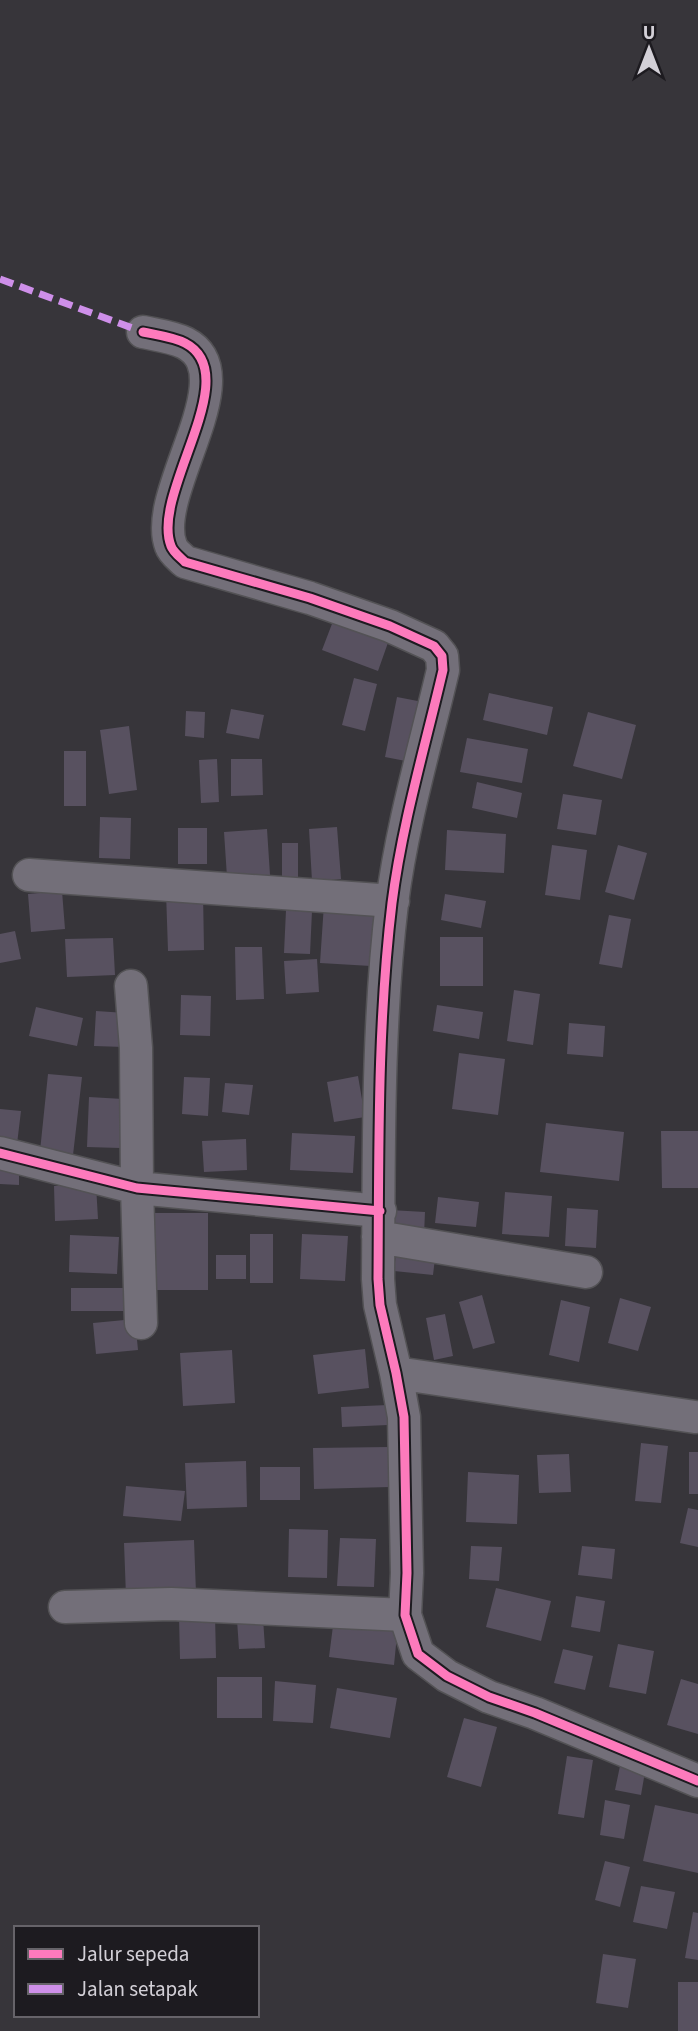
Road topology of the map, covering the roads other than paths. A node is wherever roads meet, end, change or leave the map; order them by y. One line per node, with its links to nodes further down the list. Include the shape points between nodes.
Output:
1 (144, 332): 3 (street, via 185,343 199,356 208,375 200,418 173,490 167,529 171,548 185,562 390,626 434,646 442,656 443,670 415,779)
2 (29, 875): 3 (street)
3 (393, 901): 7 (street, via 381,1051)
4 (131, 986): 6 (street)
5 (0, 1153): 6 (street)
6 (136, 1188): 7 (street); 9 (street)
7 (379, 1224): 8 (street); 10 (street, via 380,1305)
8 (586, 1272)
9 (141, 1324)
10 (396, 1373): 11 (street); 13 (street, via 404,1417)
11 (695, 1418)
12 (65, 1606): 13 (street, via 171,1604)
13 (405, 1615): 14 (street, via 418,1654 446,1676)
14 (698, 1781)

